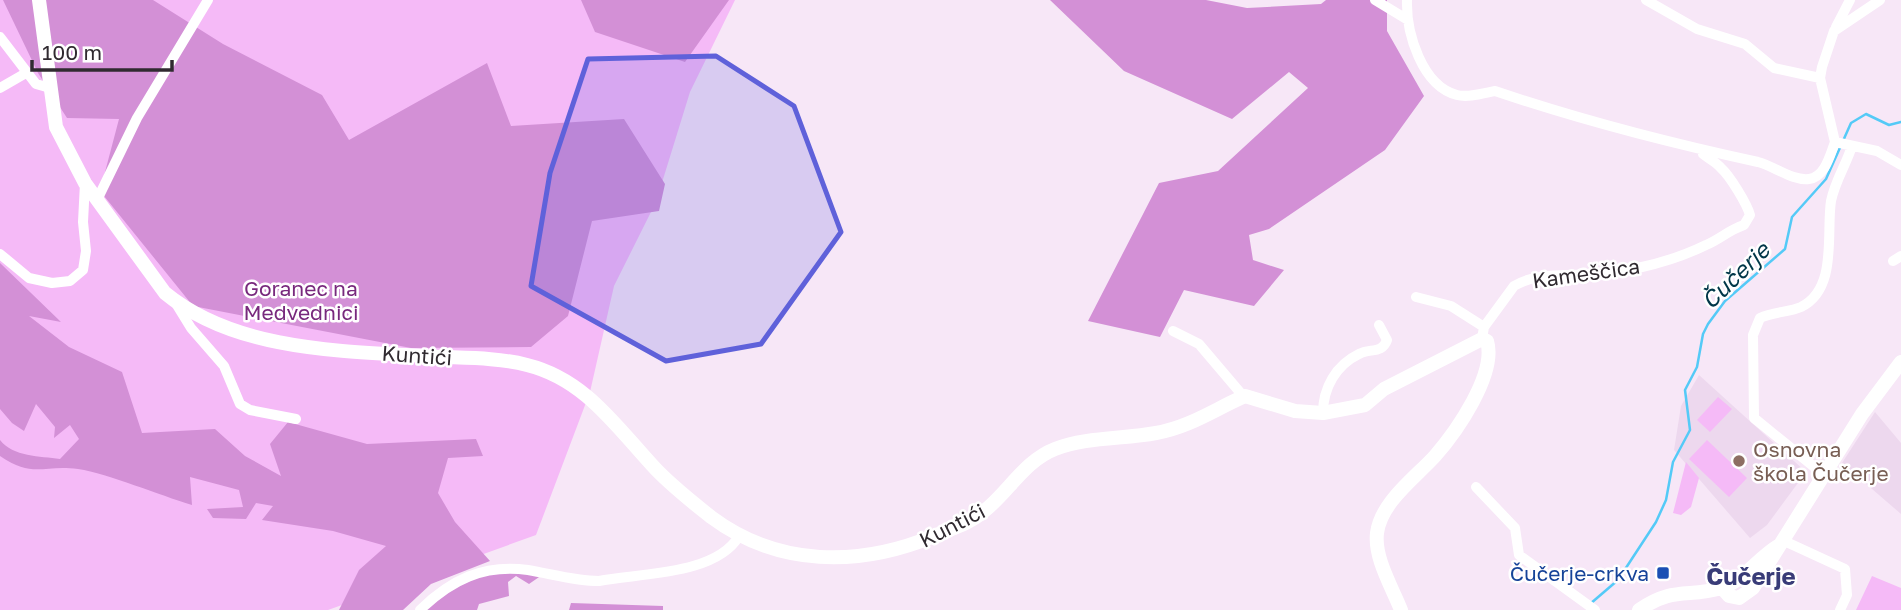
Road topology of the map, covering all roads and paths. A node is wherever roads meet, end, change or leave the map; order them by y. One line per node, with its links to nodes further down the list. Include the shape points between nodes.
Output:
1 (39, 0): 14 (street, Kuntići)
2 (208, 0): 19 (street, via 137,118)
3 (1374, 0): 8 (street)
4 (1407, 0): 8 (street, Kameščica)
5 (1646, 0): 12 (street, via 1697,29 1745,44 1774,68)
6 (1850, 0): 9 (street)
7 (1880, 0): 9 (street)
8 (1409, 20): 16 (street, Kameščica, via 1424,68 1438,89 1460,96 1495,91)
9 (1834, 31): 12 (street)
10 (0, 37): 11 (street)
11 (26, 73): 13 (street); 14 (street, via 36,84)
12 (1820, 78): 15 (street)
13 (0, 88)
14 (50, 88): 18 (street, Kuntići, via 56,127)
15 (1842, 143): 16 (street, Kameščica, via 1824,168 1809,179 1760,162); 17 (street, via 1877,151); 30 (street, via 1828,256 1819,287 1801,307 1760,318 1753,335 1754,418)
16 (1701, 151): 25 (street, Kameščica, via 1731,178 1748,207 1750,215 1744,225 1728,230 1709,245 1633,269 1528,279 1514,286)
17 (1901, 165)
18 (85, 183): 19 (street, Kuntići); 20 (street, via 86,251 83,270 70,281 29,278)
19 (97, 200): 22 (street, Kuntići)
20 (0, 254)
21 (1416, 297): 25 (street, via 1451,306)
22 (175, 302): 29 (street, Kuntići, via 224,366 240,404); 32 (street, Kuntići, via 230,328 283,344 486,359 552,374 602,408 653,467)
23 (1379, 325): 28 (street, via 1385,345 1360,353 1339,369 1324,394)
24 (1173, 331): 27 (street, via 1199,344)
25 (1483, 333): 28 (street, via 1365,404); 38 (street, via 1489,348 1481,387 1437,453 1392,501 1377,530 1377,546)
26 (1901, 362): 30 (street)
27 (1244, 397): 28 (street, via 1295,411); 32 (street, Kuntići, via 1178,428 1053,449 1023,471 982,514 900,549 837,560 775,549)
28 (1323, 413)
29 (296, 419)
30 (1823, 474): 33 (street)
31 (1476, 487): 36 (street, via 1515,528 1519,555)
32 (740, 536): 37 (street, via 725,554 694,567 599,581 527,570 485,572 449,584)
33 (1780, 543): 34 (street); 35 (street, via 1764,575); 40 (street, via 1845,569 1846,595)
34 (1722, 588): 35 (street); 39 (street, via 1660,597)
35 (1739, 604)
36 (1591, 607)
37 (420, 610)
38 (1401, 610)
39 (1639, 610)
40 (1840, 610)

